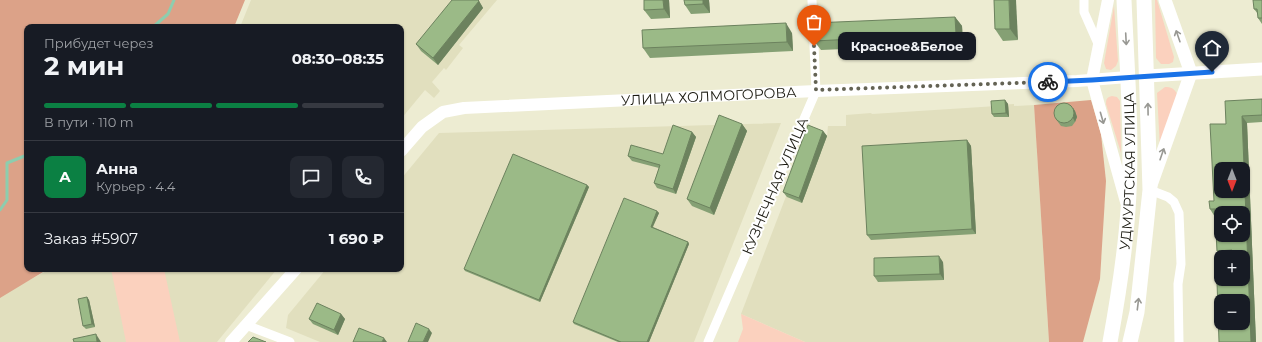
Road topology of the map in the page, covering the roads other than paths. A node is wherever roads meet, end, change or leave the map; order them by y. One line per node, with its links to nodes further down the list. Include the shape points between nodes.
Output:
1 (812, 0): 13 (street, КУЗНЕЧНАЯ УЛИЦА)
2 (1084, 0): 7 (street, via 1084,12)
3 (1108, 0): 7 (street)
4 (1124, 0): 11 (main road, УДМУРТСКАЯ УЛИЦА, one-way to 11)
5 (1144, 0): 10 (main road, УДМУРТСКАЯ УЛИЦА)
6 (1167, 1): 9 (main road, one-way to 6)
7 (1099, 46): 12 (street)
8 (1262, 69): 9 (main road, УЛИЦА ХОЛМОГОРОВА)
9 (1191, 73): 10 (main road, УЛИЦА ХОЛМОГОРОВА); 15 (main road, one-way to 9)
10 (1147, 76): 11 (main road, УЛИЦА ХОЛМОГОРОВА); 15 (main road, УДМУРТСКАЯ УЛИЦА, one-way to 10)
11 (1128, 77): 12 (street, УЛИЦА ХОЛМОГОРОВА); 16 (main road, УДМУРТСКАЯ УЛИЦА)
12 (1092, 80): 13 (street, УЛИЦА ХОЛМОГОРОВА); 16 (street, one-way to 16)
13 (816, 90): 14 (street, УЛИЦА ХОЛМОГОРОВА, via 464,108 443,112 422,127); 21 (street, КУЗНЕЧНАЯ УЛИЦА)
14 (404, 148)
15 (1150, 190): 23 (main road, УДМУРТСКАЯ УЛИЦА, one-way to 15, via 1137,312); 24 (street, УДМУРТСКАЯ УЛИЦА, via 1168,197 1174,202 1179,213)
16 (1128, 209): 22 (main road, УДМУРТСКАЯ УЛИЦА, via 1121,281)
17 (293, 272): 18 (street)
18 (246, 325): 19 (street); 20 (street)
19 (231, 342)
20 (290, 342)
21 (708, 342)
22 (1110, 342)
23 (1130, 342)
24 (1179, 342)

